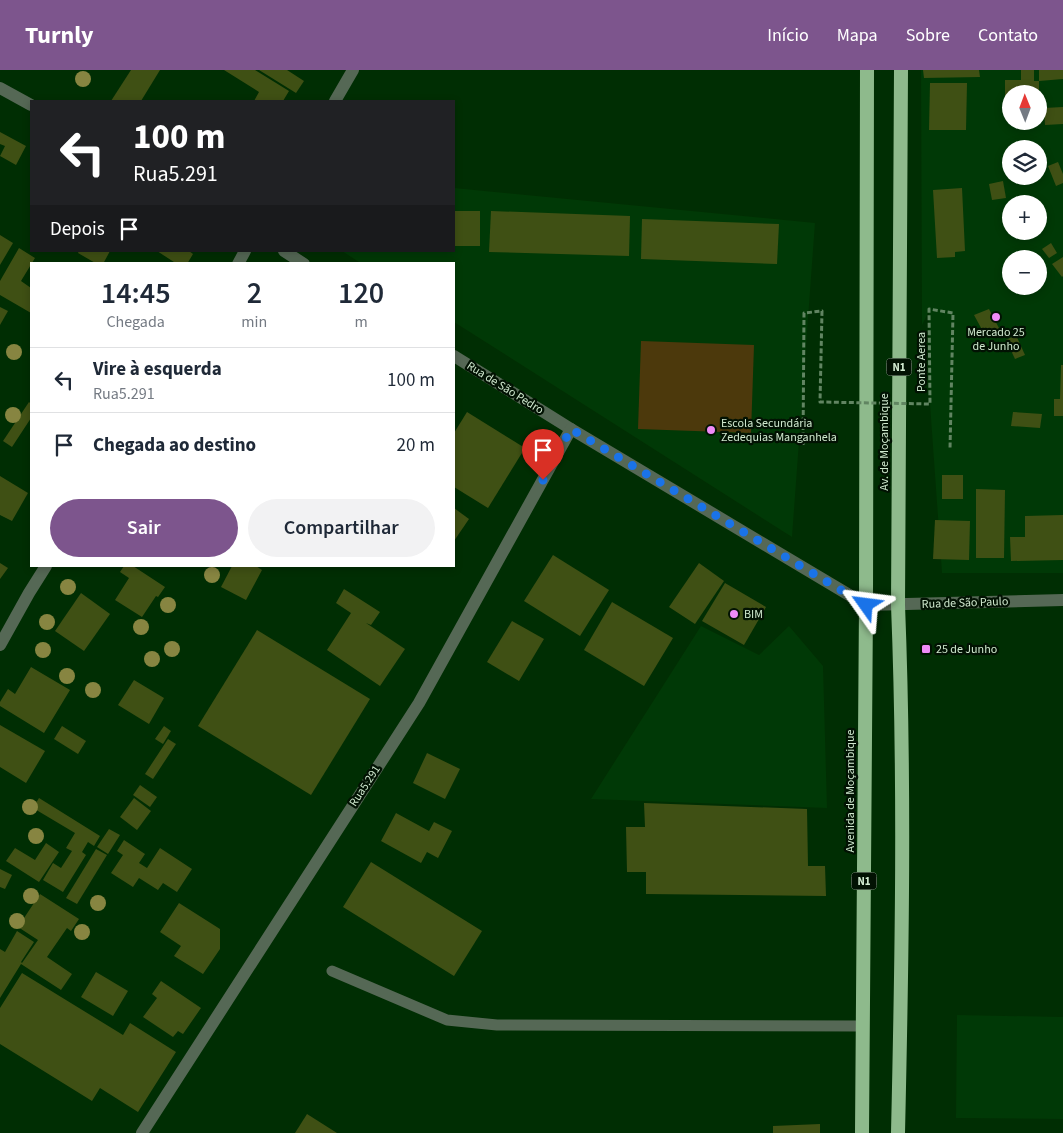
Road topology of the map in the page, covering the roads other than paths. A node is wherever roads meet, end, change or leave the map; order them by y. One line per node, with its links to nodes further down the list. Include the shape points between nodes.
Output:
1 (353, 70): 5 (street)
2 (868, 70): 13 (highway, Av. de Moçambique / N1)
3 (901, 70): 14 (highway, Av. de Moçambique / N1)
4 (0, 88): 6 (street)
5 (336, 100)
6 (30, 104)
7 (286, 252): 8 (street)
8 (301, 262)
9 (455, 357): 10 (street, Rua de São Pedro)
10 (571, 429): 13 (street, Rua de São Pedro); 19 (street, Rua5.291, via 419,703)
11 (45, 567): 16 (street)
12 (1063, 600): 14 (street, Rua de São Paulo)
13 (866, 605): 14 (street, Rua de São Paulo); 15 (highway, Av. de Moçambique / N1)
14 (898, 605): 21 (highway, Av. de Moçambique / N1, via 903,901)
15 (866, 629): 18 (highway, Avenida de Moçambique / N1)
16 (0, 645)
17 (332, 972): 18 (lane, via 447,1020 497,1025)
18 (863, 1026): 20 (highway, Avenida de Moçambique / N1)
19 (142, 1133)
20 (862, 1133)
21 (898, 1133)

